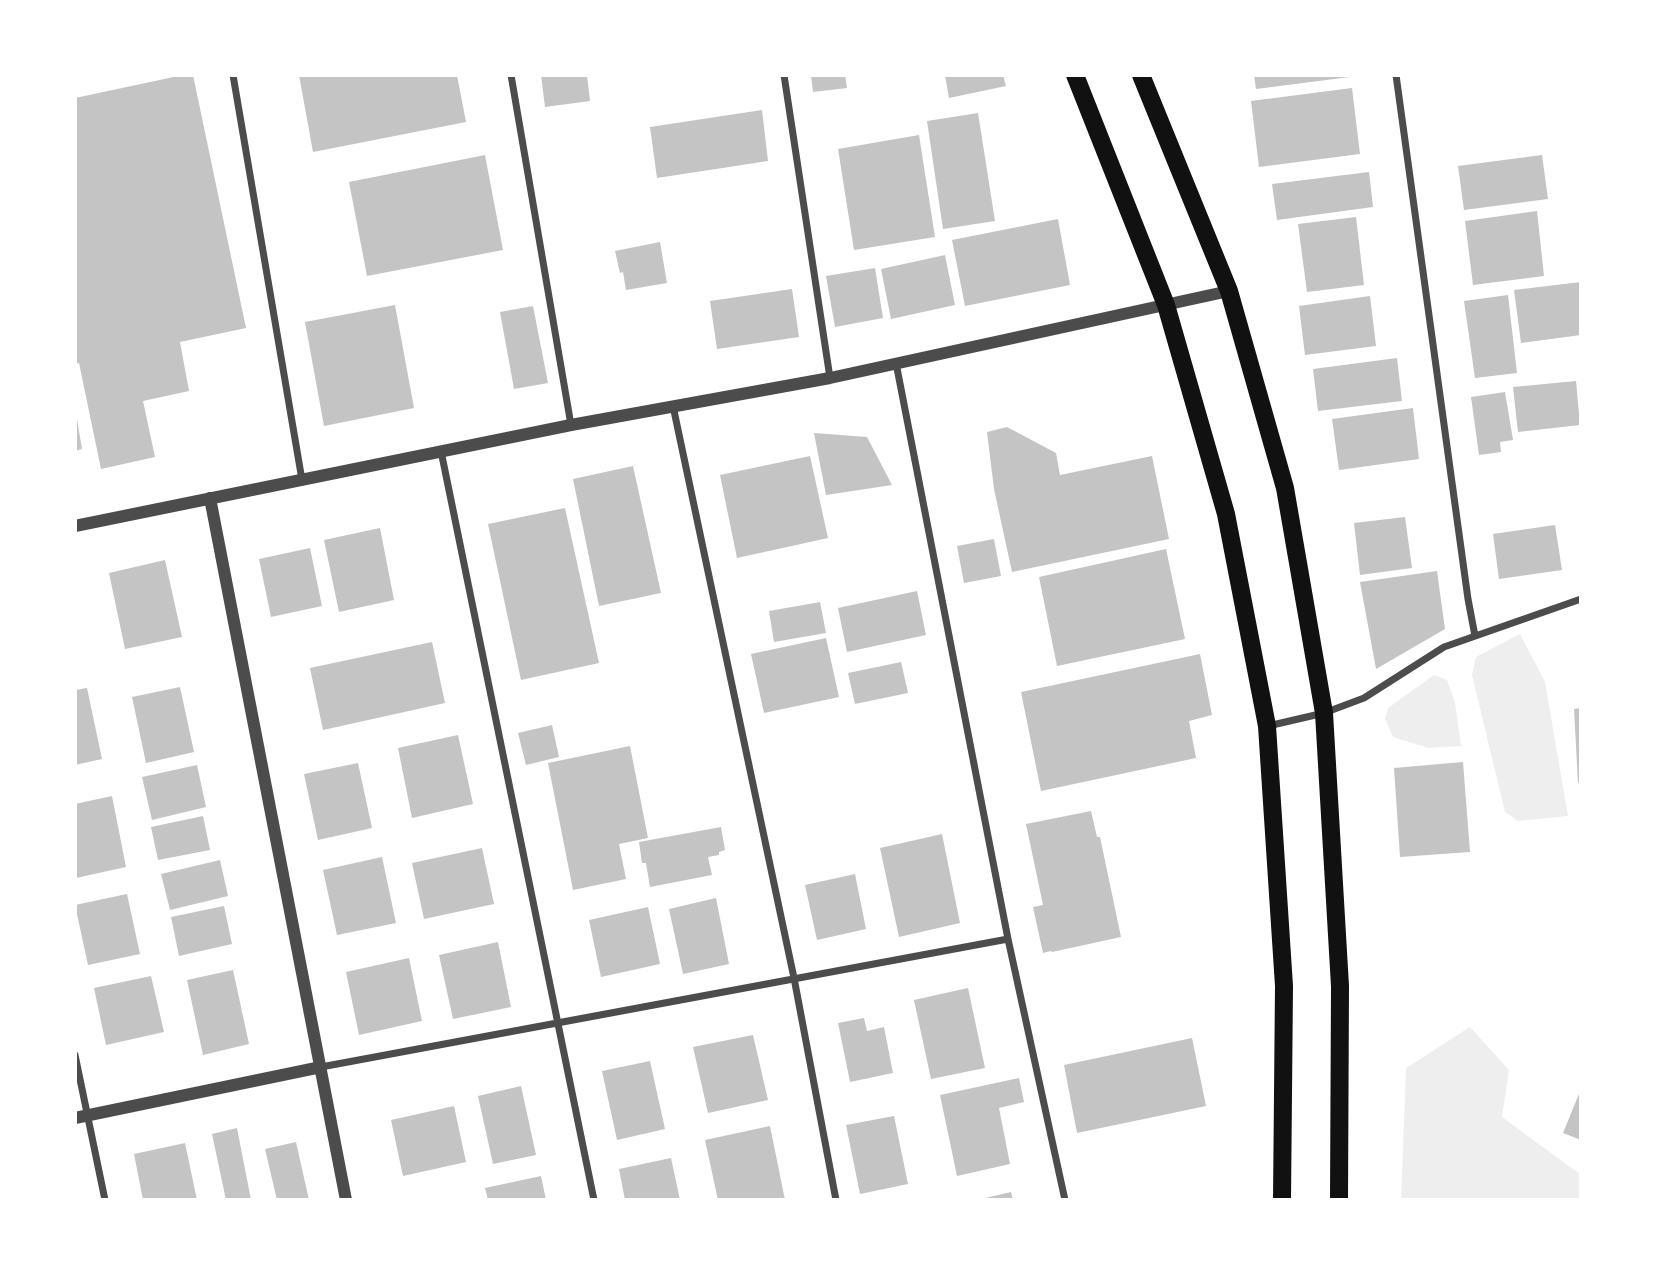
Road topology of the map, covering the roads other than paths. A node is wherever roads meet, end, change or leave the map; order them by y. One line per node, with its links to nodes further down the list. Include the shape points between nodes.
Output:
1 (233, 75): 14 (street)
2 (511, 75): 12 (street)
3 (784, 75): 10 (street)
4 (1074, 75): 8 (main road)
5 (1141, 75): 7 (main road)
6 (1396, 75): 18 (street)
7 (1229, 291): 8 (street); 19 (main road, via 1285,488)
8 (1167, 305): 9 (street); 20 (main road, via 1226,514)
9 (896, 363): 10 (street); 21 (street)
10 (830, 378): 11 (street)
11 (673, 406): 12 (street); 22 (street)
12 (571, 425): 13 (street)
13 (441, 451): 14 (street); 23 (street)
14 (302, 480): 15 (street)
15 (210, 498): 16 (street); 25 (street)
16 (75, 526)
17 (1581, 599): 18 (street)
18 (1475, 636): 19 (street, via 1444,647 1364,698)
19 (1324, 713): 20 (street); 33 (main road, via 1340,986)
20 (1267, 726): 32 (main road, via 1283,986)
21 (1008, 939): 22 (street); 31 (street)
22 (794, 978): 23 (street); 30 (street)
23 (558, 1023): 25 (street); 29 (street)
24 (75, 1055): 26 (street)
25 (321, 1067): 26 (street); 28 (street)
26 (82, 1116): 27 (street)
27 (105, 1200)
28 (346, 1200)
29 (594, 1200)
30 (836, 1200)
31 (1065, 1200)
32 (1282, 1200)
33 (1339, 1200)

